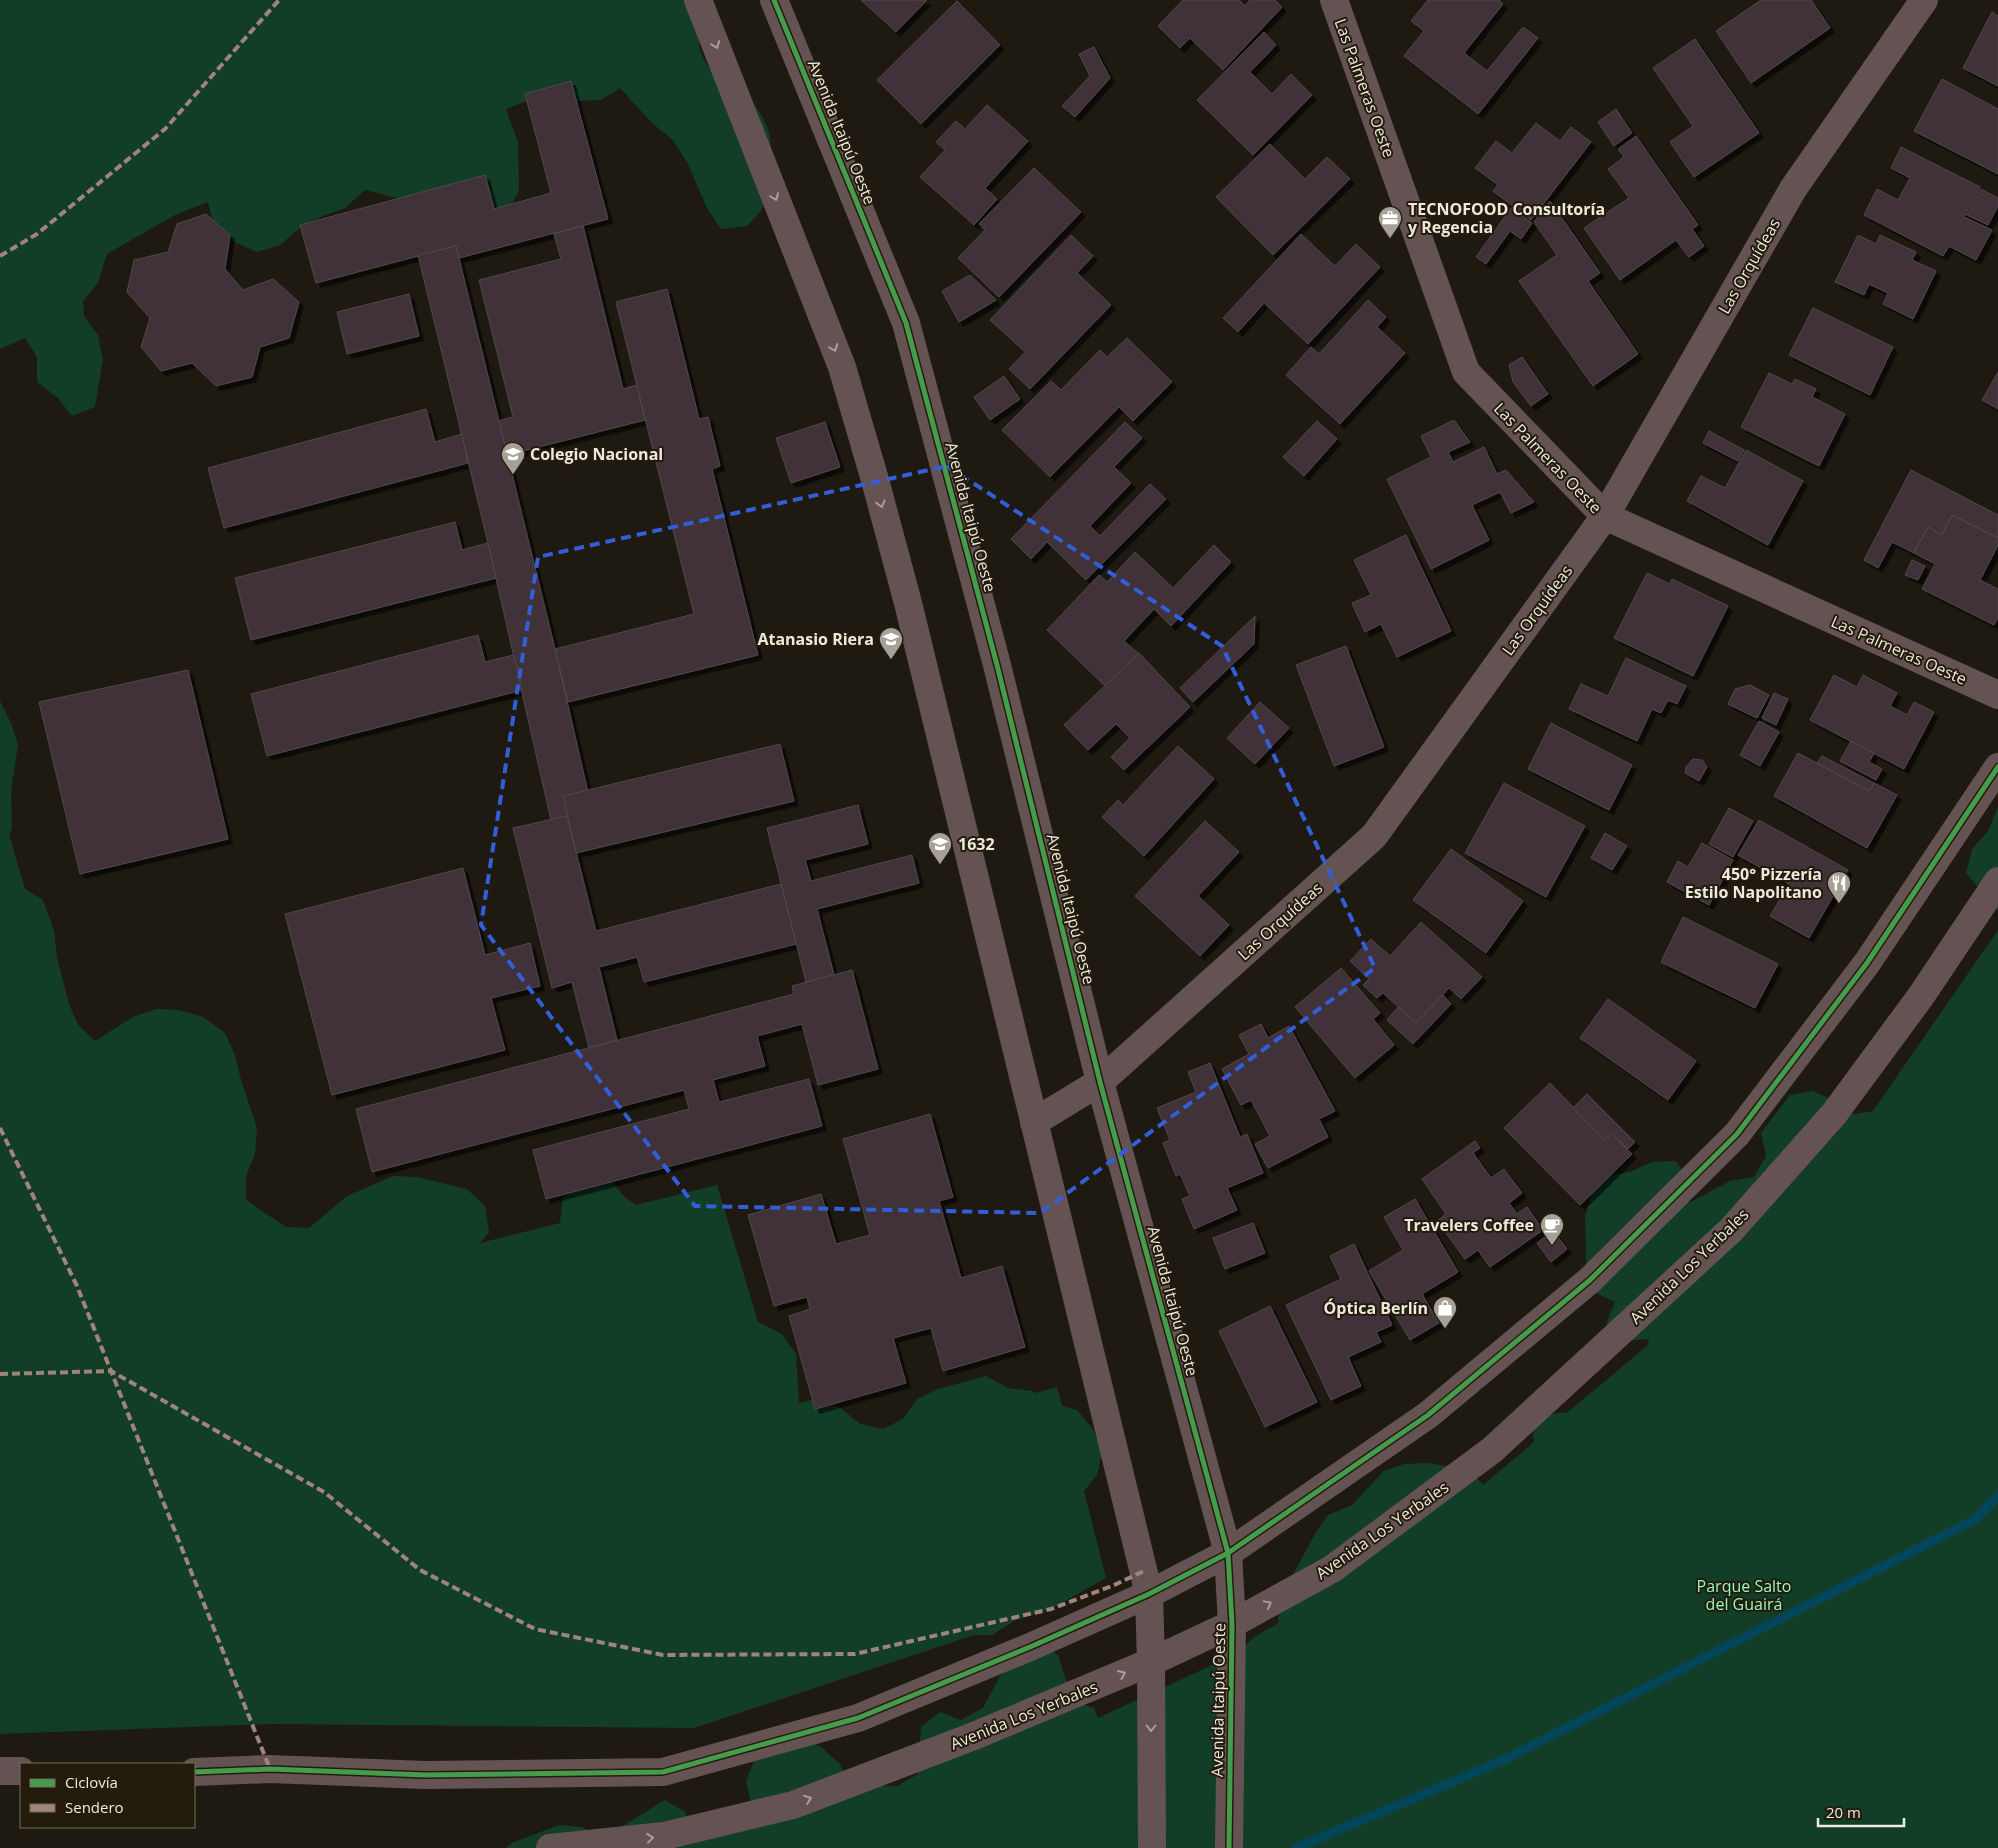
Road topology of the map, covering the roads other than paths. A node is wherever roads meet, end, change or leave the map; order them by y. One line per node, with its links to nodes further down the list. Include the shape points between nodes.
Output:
1 (698, 0): 10 (street, one-way to 10, via 842,367 908,603)
2 (774, 0): 9 (street, Avenida Itaipú Oeste, via 906,323 1000,675)
3 (1334, 0): 5 (street, Las Palmeras Oeste, via 1466,372)
4 (1924, 0): 5 (street, Las Orquídeas, via 1793,189)
5 (1605, 516): 6 (street, Las Palmeras Oeste); 9 (street, Las Orquídeas, via 1374,836)
6 (1998, 695)
7 (1998, 767): 11 (street, via 1867,963 1737,1134 1590,1280 1428,1416)
8 (1998, 881): 13 (street, Avenida Los Yerbales, one-way to 8, via 1332,1569 1492,1450 1731,1230 1834,1114 1921,996)
9 (1100, 1082): 10 (street, Las Orquídeas); 11 (street, Avenida Itaipú Oeste)
10 (1034, 1122): 12 (street)
11 (1228, 1553): 12 (street); 13 (street, Avenida Itaipú Oeste)
12 (1149, 1594): 14 (street); 17 (street, via 858,1718 663,1772 425,1775 270,1769)
13 (1232, 1624): 14 (street, Avenida Los Yerbales); 20 (street, Avenida Itaipú Oeste)
14 (1151, 1662): 18 (street, Avenida Los Yerbales, one-way to 14, via 664,1836 793,1805 974,1736); 19 (street, one-way to 19)
15 (0, 1771): 16 (street)
16 (20, 1771)
17 (195, 1772)
18 (550, 1848)
19 (1152, 1848)
20 (1229, 1848)

